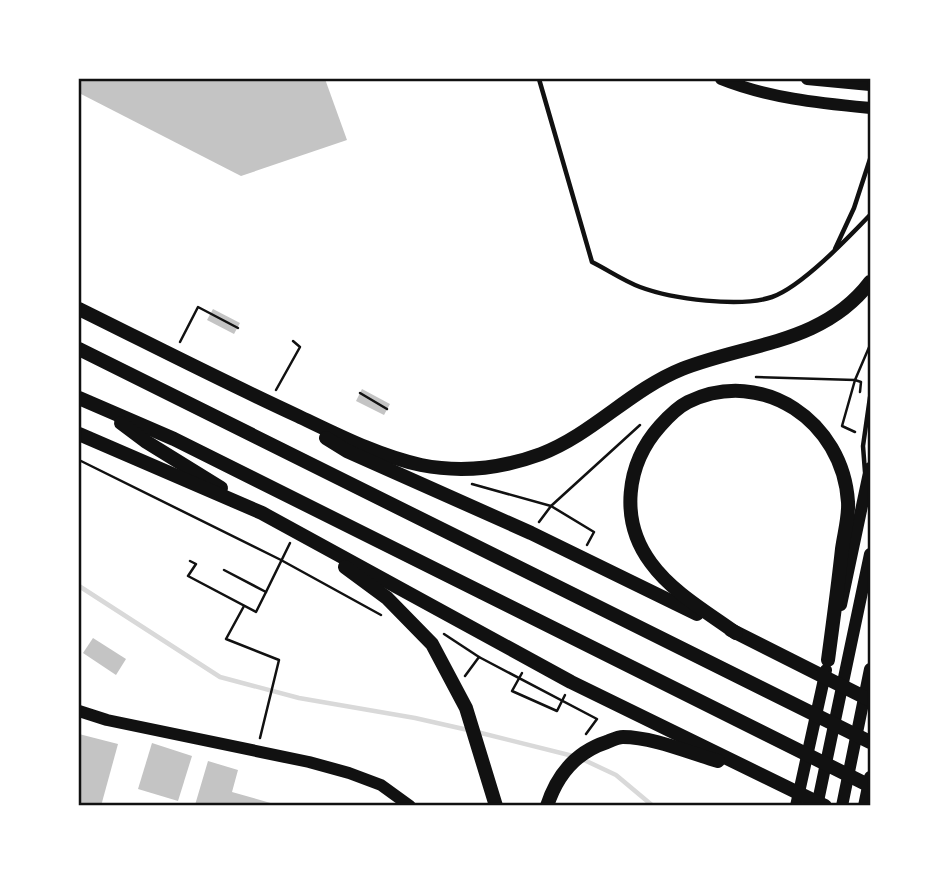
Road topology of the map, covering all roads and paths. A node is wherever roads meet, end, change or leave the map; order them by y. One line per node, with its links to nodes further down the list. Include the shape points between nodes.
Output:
1 (539, 79): 9 (lane, via 593,262 640,288 740,303 774,297)
2 (721, 79): 6 (main road, via 812,102)
3 (807, 79): 4 (main road)
4 (814, 80): 5 (main road)
5 (870, 85)
6 (870, 108)
7 (870, 159): 9 (lane)
8 (870, 215): 9 (lane)
9 (834, 252)
10 (870, 282): 29 (highway, via 840,312 814,327 673,373 645,387 564,444 495,467)
11 (79, 309): 16 (highway)
12 (238, 328): 16 (path, via 198,307)
13 (293, 341): 22 (path, via 300,347)
14 (870, 345): 17 (path)
15 (79, 349): 52 (highway)
16 (172, 355): 22 (highway)
17 (855, 380): 18 (path); 25 (path)
18 (861, 382)
19 (360, 393): 23 (path)
20 (870, 397): 30 (lane, via 863,446)
21 (79, 398): 24 (highway)
22 (268, 402): 29 (highway, via 357,443 421,465); 42 (highway, via 347,451 531,533)
23 (387, 409)
24 (103, 410): 31 (highway); 56 (highway, via 174,439)
25 (842, 426)
26 (79, 434): 31 (highway)
27 (79, 460): 35 (path)
28 (870, 468): 30 (main road)
29 (461, 470): 33 (path, via 462,481 551,506)
30 (866, 490): 44 (main road)
31 (262, 513): 32 (highway)
32 (296, 531): 35 (path); 40 (highway); 54 (highway, via 571,682)
33 (594, 532)
34 (870, 554): 61 (main road)
35 (281, 560): 38 (path); 40 (path, via 383,616)
36 (190, 561): 39 (path, via 196,564 188,576)
37 (224, 570): 38 (path)
38 (266, 592): 39 (path, via 256,612)
39 (244, 606): 53 (path, via 226,639 279,660)
40 (404, 614): 58 (highway, via 432,644 458,692)
41 (434, 628): 43 (path)
42 (737, 633): 44 (highway, via 682,595 650,562 631,519 629,499 640,453 666,419 686,403 730,391 756,392 805,415 832,446 841,469 848,502); 48 (highway)
43 (479, 657): 46 (path); 51 (path, via 597,719)
44 (828, 660): 60 (main road)
45 (869, 675): 63 (main road)
46 (464, 677)
47 (513, 691): 50 (path)
48 (870, 700)
49 (79, 711): 53 (main road)
50 (557, 711)
51 (593, 726)
52 (870, 742)
53 (256, 751): 57 (main road, via 349,773 381,785)
54 (763, 774): 59 (highway, via 621,737 584,752 566,768); 62 (highway)
55 (870, 777): 64 (main road)
56 (870, 786)
57 (410, 806)
58 (496, 806)
59 (547, 806)
60 (796, 806)
61 (817, 806)
62 (825, 806)
63 (842, 806)
64 (864, 806)

